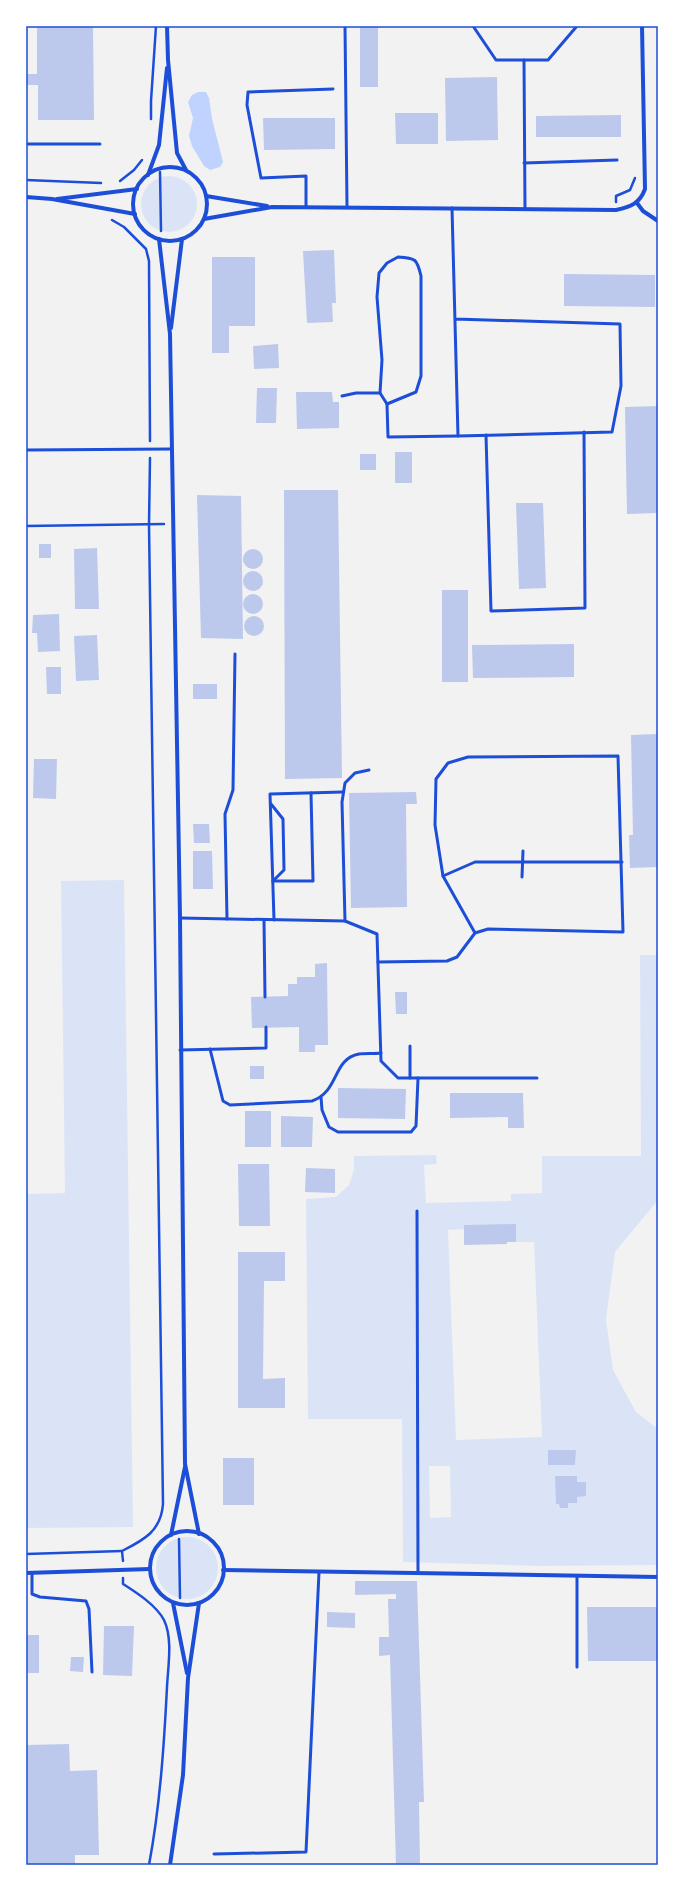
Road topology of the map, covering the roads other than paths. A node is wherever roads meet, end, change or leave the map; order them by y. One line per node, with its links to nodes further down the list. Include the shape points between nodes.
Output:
1 (167, 26): 6 (street)
2 (345, 26): 21 (lane)
3 (473, 26): 7 (lane, via 496,60)
4 (577, 26): 7 (lane, via 548,60)
5 (642, 26): 19 (street, via 645,189)
6 (168, 60): 13 (street, via 178,153); 14 (street, via 159,144)
7 (524, 60): 12 (lane)
8 (333, 89): 20 (lane, via 248,92 247,105 261,178 306,176)
9 (26, 144): 10 (lane)
10 (100, 144)
11 (616, 160): 12 (lane)
12 (524, 163): 24 (lane)
13 (186, 171): 14 (street, via 169,167 160,168); 16 (street, via 196,177)
14 (148, 175): 15 (street)
15 (137, 189): 18 (street); 25 (street, via 134,200)
16 (206, 196): 22 (street); 26 (street, via 207,208)
17 (26, 197): 18 (street)
18 (52, 199): 25 (street)
19 (637, 203): 24 (street, via 616,210); 27 (street)
20 (306, 206): 21 (street); 22 (street)
21 (347, 206): 23 (street)
22 (272, 207): 26 (street)
23 (452, 208): 24 (street); 30 (lane)
24 (525, 209)
25 (135, 214): 28 (street, via 143,228)
26 (204, 219): 29 (street, via 198,228)
27 (658, 221)
28 (160, 239): 29 (street); 31 (street)
29 (182, 239): 31 (street)
30 (455, 319): 35 (lane, via 620,324 621,386 612,432); 37 (lane)
31 (170, 334): 38 (street)
32 (380, 393): 33 (lane); 34 (lane); 34 (lane, via 382,360 377,297 379,273 387,263 398,257 412,258 418,263 421,276 421,376 416,392)
33 (342, 396)
34 (387, 404): 37 (lane, via 388,437)
35 (584, 432): 36 (lane); 36 (lane, via 585,608 490,611)
36 (486, 435): 37 (lane)
37 (458, 436)
38 (171, 449): 39 (lane); 51 (street)
39 (26, 450)
40 (235, 654): 52 (lane, via 233,790 225,814)
41 (369, 770): 42 (lane, via 355,773 344,783)
42 (343, 792): 43 (lane); 55 (lane)
43 (311, 793): 44 (lane, via 270,794); 50 (lane, via 313,881)
44 (271, 803): 50 (lane); 50 (lane, via 283,819 284,870)
45 (522, 850): 46 (lane)
46 (522, 862): 47 (lane); 48 (lane, via 475,862); 49 (lane)
47 (622, 862): 48 (lane, via 618,756 468,757 448,763 436,779 435,825); 56 (lane, via 623,932 488,930)
48 (443, 876): 56 (lane)
49 (522, 877)
50 (273, 881): 54 (lane)
51 (180, 918): 52 (lane); 62 (street)
52 (227, 919): 53 (lane)
53 (264, 920): 54 (lane); 58 (lane)
54 (274, 920): 55 (lane)
55 (345, 921): 57 (lane, via 377,934)
56 (475, 933): 57 (lane, via 457,957 447,961)
57 (378, 962): 63 (lane)
58 (265, 997)
59 (266, 1027): 61 (lane, via 266,1048)
60 (410, 1046): 64 (lane)
61 (210, 1049): 62 (lane); 67 (lane, via 221,1096 223,1101 230,1105 312,1101)
62 (180, 1050): 69 (street)
63 (381, 1053): 64 (lane, via 381,1061 398,1078); 67 (lane, via 358,1054 345,1060 332,1085)
64 (410, 1078): 65 (lane)
65 (418, 1078): 66 (lane); 67 (lane, via 416,1126 411,1132 338,1132 329,1127 322,1110)
66 (537, 1078)
67 (322, 1097)
68 (417, 1211): 77 (lane)
69 (185, 1464): 70 (street); 71 (street)
70 (199, 1534): 71 (street, via 179,1532); 73 (street, via 210,1540 217,1548)
71 (171, 1535): 72 (street, via 155,1549)
72 (150, 1569): 76 (street); 80 (street, via 152,1581 158,1591)
73 (223, 1570): 74 (street); 81 (street, via 216,1590)
74 (319, 1572): 77 (street); 85 (lane, via 306,1852)
75 (26, 1573): 76 (street)
76 (32, 1573): 83 (lane, via 32,1594 40,1597 86,1600 89,1609)
77 (418, 1573): 78 (street)
78 (577, 1576): 79 (street); 82 (lane)
79 (658, 1577)
80 (173, 1603): 81 (street); 84 (street)
81 (199, 1603): 84 (street)
82 (577, 1667)
83 (92, 1672)
84 (188, 1678): 86 (street, via 183,1775)
85 (214, 1854)
86 (170, 1865)

